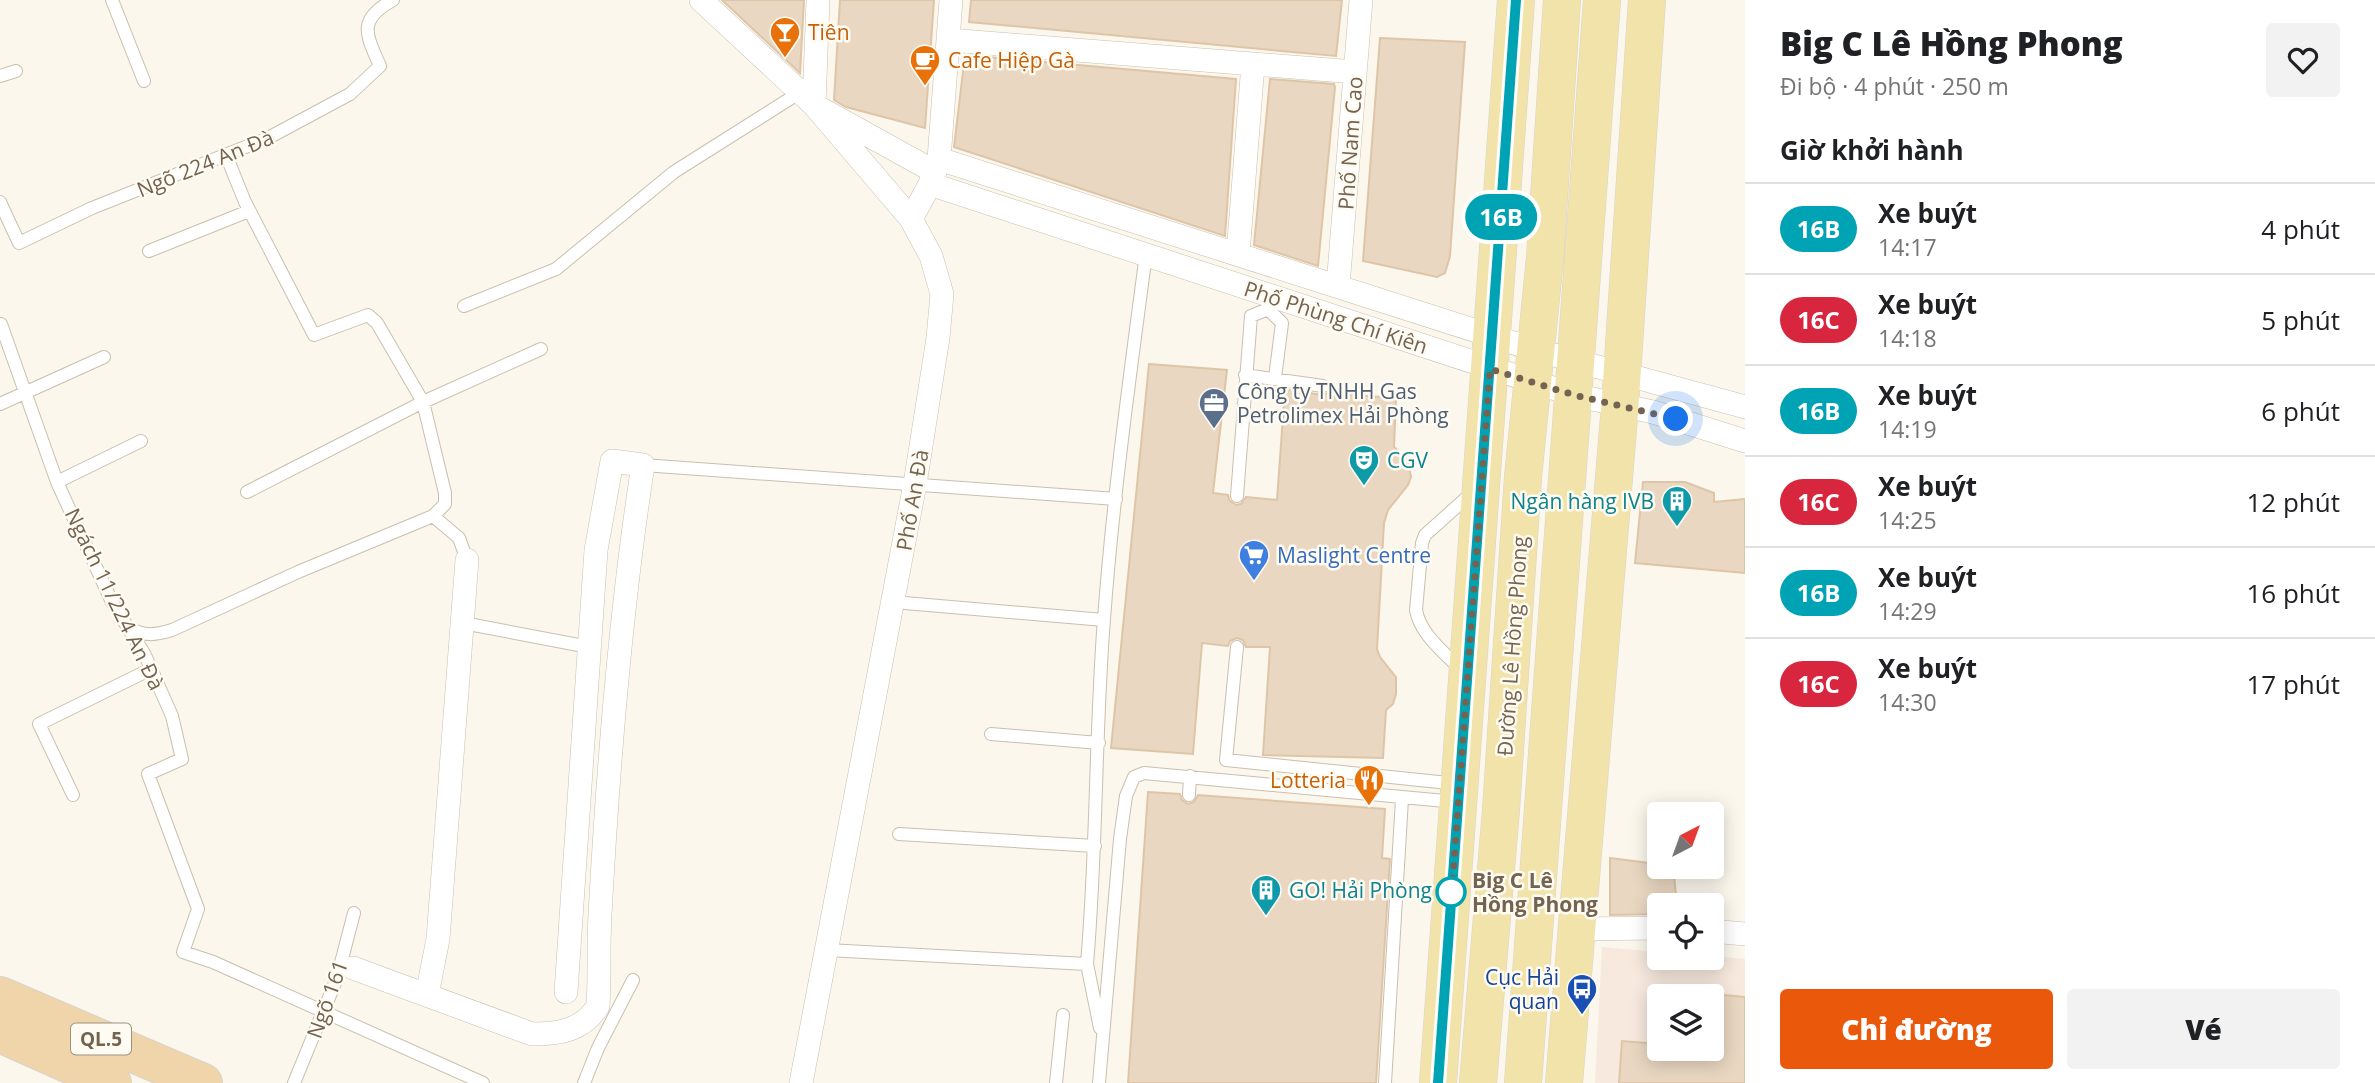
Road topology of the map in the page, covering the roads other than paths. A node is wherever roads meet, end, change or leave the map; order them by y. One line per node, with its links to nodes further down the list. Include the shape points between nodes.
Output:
1 (112, 0): 16 (lane)
2 (393, 0): 18 (lane, Ngõ 224 An Đà, via 366,26 380,66 350,94)
3 (701, 0): 17 (street, Phố An Đà)
4 (818, 0): 17 (street)
5 (951, 0): 11 (street)
6 (1361, 0): 14 (street, Phố Nam Cao)
7 (1516, 0): 31 (main road, Đường Lê Hồng Phong)
8 (1562, 0): 33 (main road, Đường Lê Hồng Phong)
9 (1602, 0): 36 (main road, Đường Lê Hồng Phong)
10 (1647, 0): 38 (main road)
11 (949, 40): 12 (street); 19 (street)
12 (1253, 64): 14 (street); 25 (street)
13 (16, 71): 15 (lane)
14 (1355, 72): 26 (street, Phố Nam Cao)
15 (0, 76)
16 (144, 81)
17 (806, 99): 19 (street); 22 (street, Phố An Đà); 28 (lane, via 674,172 556,269)
18 (226, 155): 20 (lane, Ngõ 224 An Đà, via 92,208 19,243); 21 (lane)
19 (935, 172): 22 (street); 24 (street, Phố Phùng Chí Kiên); 25 (street, Phố Phùng Chí Kiên)
20 (0, 202)
21 (249, 211): 23 (lane); 40 (lane, via 314,335 368,315)
22 (911, 219): 47 (street, Phố An Đà, via 931,256 942,293)
23 (149, 251)
24 (1146, 254): 27 (street, Phố Phùng Chí Kiên); 51 (lane)
25 (1248, 258): 26 (street, Phố Phùng Chí Kiên); 27 (street)
26 (1338, 286): 31 (street, Phố Phùng Chí Kiên)
27 (1263, 298): 31 (street, Phố Phùng Chí Kiên); 34 (lane, via 1251,316); 35 (lane, via 1282,323)
28 (464, 306)
29 (1, 324): 39 (lane, Ngách 11/224 An Đà)
30 (541, 349): 40 (lane)
31 (1492, 352): 33 (street, Phố Phùng Chí Kiên); 33 (street, Phố Phùng Chí Kiên); 48 (main road, Đường Lê Hồng Phong)
32 (104, 357): 39 (lane)
33 (1535, 366): 36 (street, Phố Phùng Chí Kiên); 36 (street, Phố Phùng Chí Kiên); 97 (main road, Đường Lê Hồng Phong)
34 (1245, 375): 35 (lane); 50 (lane)
35 (1275, 378): 37 (lane)
36 (1575, 379): 38 (street, Phố Phùng Chí Kiên); 38 (street, Phố Phùng Chí Kiên); 98 (main road, Đường Lê Hồng Phong)
37 (1323, 386)
38 (1621, 389): 42 (street, Phố Phùng Chí Kiên); 43 (street, Phố Phùng Chí Kiên, via 1653,412); 73 (main road)
39 (26, 391): 41 (lane); 46 (lane, Ngách 11/224 An Đà)
40 (423, 402): 49 (lane); 52 (lane, via 445,494 445,504)
41 (0, 404)
42 (1745, 407)
43 (1745, 440)
44 (141, 441): 46 (lane)
45 (643, 465): 47 (lane); 58 (street, via 612,461 596,551); 81 (street, via 614,726 598,1006 573,1029 532,1034)
46 (57, 482): 57 (lane, Ngách 11/224 An Đà, via 111,602)
47 (915, 484): 51 (lane); 54 (street, Phố An Đà)
48 (1482, 485): 61 (main road, Đường Lê Hồng Phong); 61 (lane, via 1425,535 1416,610 1424,631)
49 (247, 492)
50 (1237, 496)
51 (1116, 499): 55 (lane)
52 (433, 516): 53 (lane, via 458,538); 57 (lane, via 172,630 139,634)
53 (467, 560): 56 (street)
54 (893, 603): 55 (lane); 76 (street, Phố An Đà)
55 (1104, 620): 63 (lane)
56 (463, 623): 58 (lane); 81 (street, via 438,939)
57 (127, 626): 60 (lane, Ngách 11/224 An Đà)
58 (589, 647): 80 (street)
59 (1237, 647): 65 (lane, via 1226,760)
60 (151, 669): 66 (lane, via 39,724); 83 (lane, Ngách 11/224 An Đà, via 172,716 182,759 148,774 198,909 184,952)
61 (1467, 677): 65 (main road, Đường Lê Hồng Phong)
62 (991, 734): 63 (lane)
63 (1099, 743): 70 (lane)
64 (1190, 776): 67 (lane); 68 (lane); 86 (lane, via 1138,774 1126,796)
65 (1459, 793): 68 (lane); 96 (main road, Đường Lê Hồng Phong)
66 (73, 795)
67 (1189, 795)
68 (1402, 799): 95 (lane)
69 (899, 834): 70 (lane)
70 (1095, 846): 77 (lane)
71 (354, 913): 83 (lane, Ngõ 161)
72 (1647, 928): 73 (street)
73 (1577, 929): 99 (main road)
74 (1724, 932): 75 (street)
75 (1745, 934)
76 (827, 950): 77 (lane); 92 (street, Phố An Đà)
77 (1087, 964): 86 (lane)
78 (353, 968): 81 (street)
79 (633, 979): 91 (lane)
80 (566, 992)
81 (427, 995)
82 (0, 996): 88 (highway, QL.5)
83 (323, 1012): 89 (lane, Ngõ 161); 90 (lane)
84 (1063, 1015): 93 (lane)
85 (0, 1033): 87 (highway, QL.5)
86 (1102, 1042): 94 (lane)
87 (112, 1083)
88 (203, 1083)
89 (294, 1083)
90 (483, 1083)
91 (584, 1083)
92 (801, 1083)
93 (1056, 1083)
94 (1100, 1083)
95 (1385, 1083)
96 (1438, 1083)
97 (1478, 1083)
98 (1523, 1083)
99 (1564, 1083)

